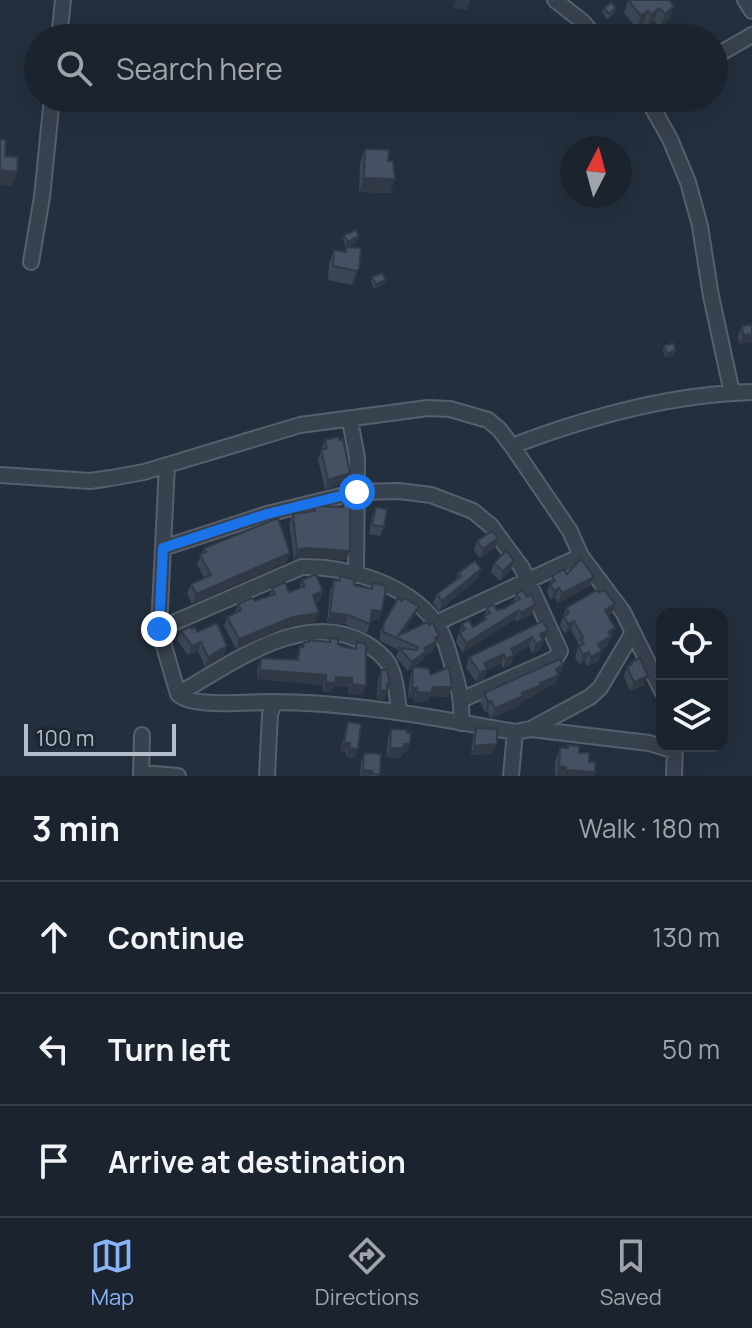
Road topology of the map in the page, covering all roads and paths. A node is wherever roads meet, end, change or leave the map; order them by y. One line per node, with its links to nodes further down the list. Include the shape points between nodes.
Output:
1 (63, 0): 5 (street)
2 (555, 0): 6 (street)
3 (745, 0): 4 (street)
4 (752, 11)
5 (60, 24)
6 (585, 24)
7 (752, 35): 8 (street)
8 (728, 49)
9 (51, 112): 11 (street)
10 (655, 112): 13 (street, via 688,182)
11 (31, 262)
12 (752, 392): 13 (street)
13 (732, 393): 15 (street, via 602,416)
14 (350, 420): 15 (street, via 450,409 488,420); 16 (street, via 300,425); 18 (street)
15 (512, 446): 20 (street)
16 (167, 465): 17 (street, via 90,481); 19 (street)
17 (0, 475)
18 (357, 492): 19 (street); 21 (street); 22 (street, via 417,492 473,511 491,526)
19 (163, 548): 24 (street)
20 (581, 556): 22 (street); 25 (street, via 618,604)
21 (356, 575): 23 (street, via 402,592); 24 (street, via 302,567)
22 (529, 581): 23 (street); 28 (street, via 559,655)
23 (436, 623): 28 (street)
24 (159, 629): 27 (street)
25 (632, 634): 26 (street); 32 (street, via 600,688)
26 (656, 680)
27 (178, 694): 29 (street, via 198,702); 30 (street, via 258,649 299,634 330,632 349,635 387,661)
28 (461, 700): 31 (street)
29 (275, 702): 30 (street); 39 (street)
30 (399, 711): 31 (street)
31 (461, 723): 33 (street)
32 (531, 729): 33 (street); 35 (street)
33 (515, 732): 40 (street)
34 (142, 735): 37 (street)
35 (656, 745)
36 (675, 752): 41 (street)
37 (141, 774): 38 (street)
38 (178, 776)
39 (267, 776)
40 (511, 776)
41 (674, 776)

